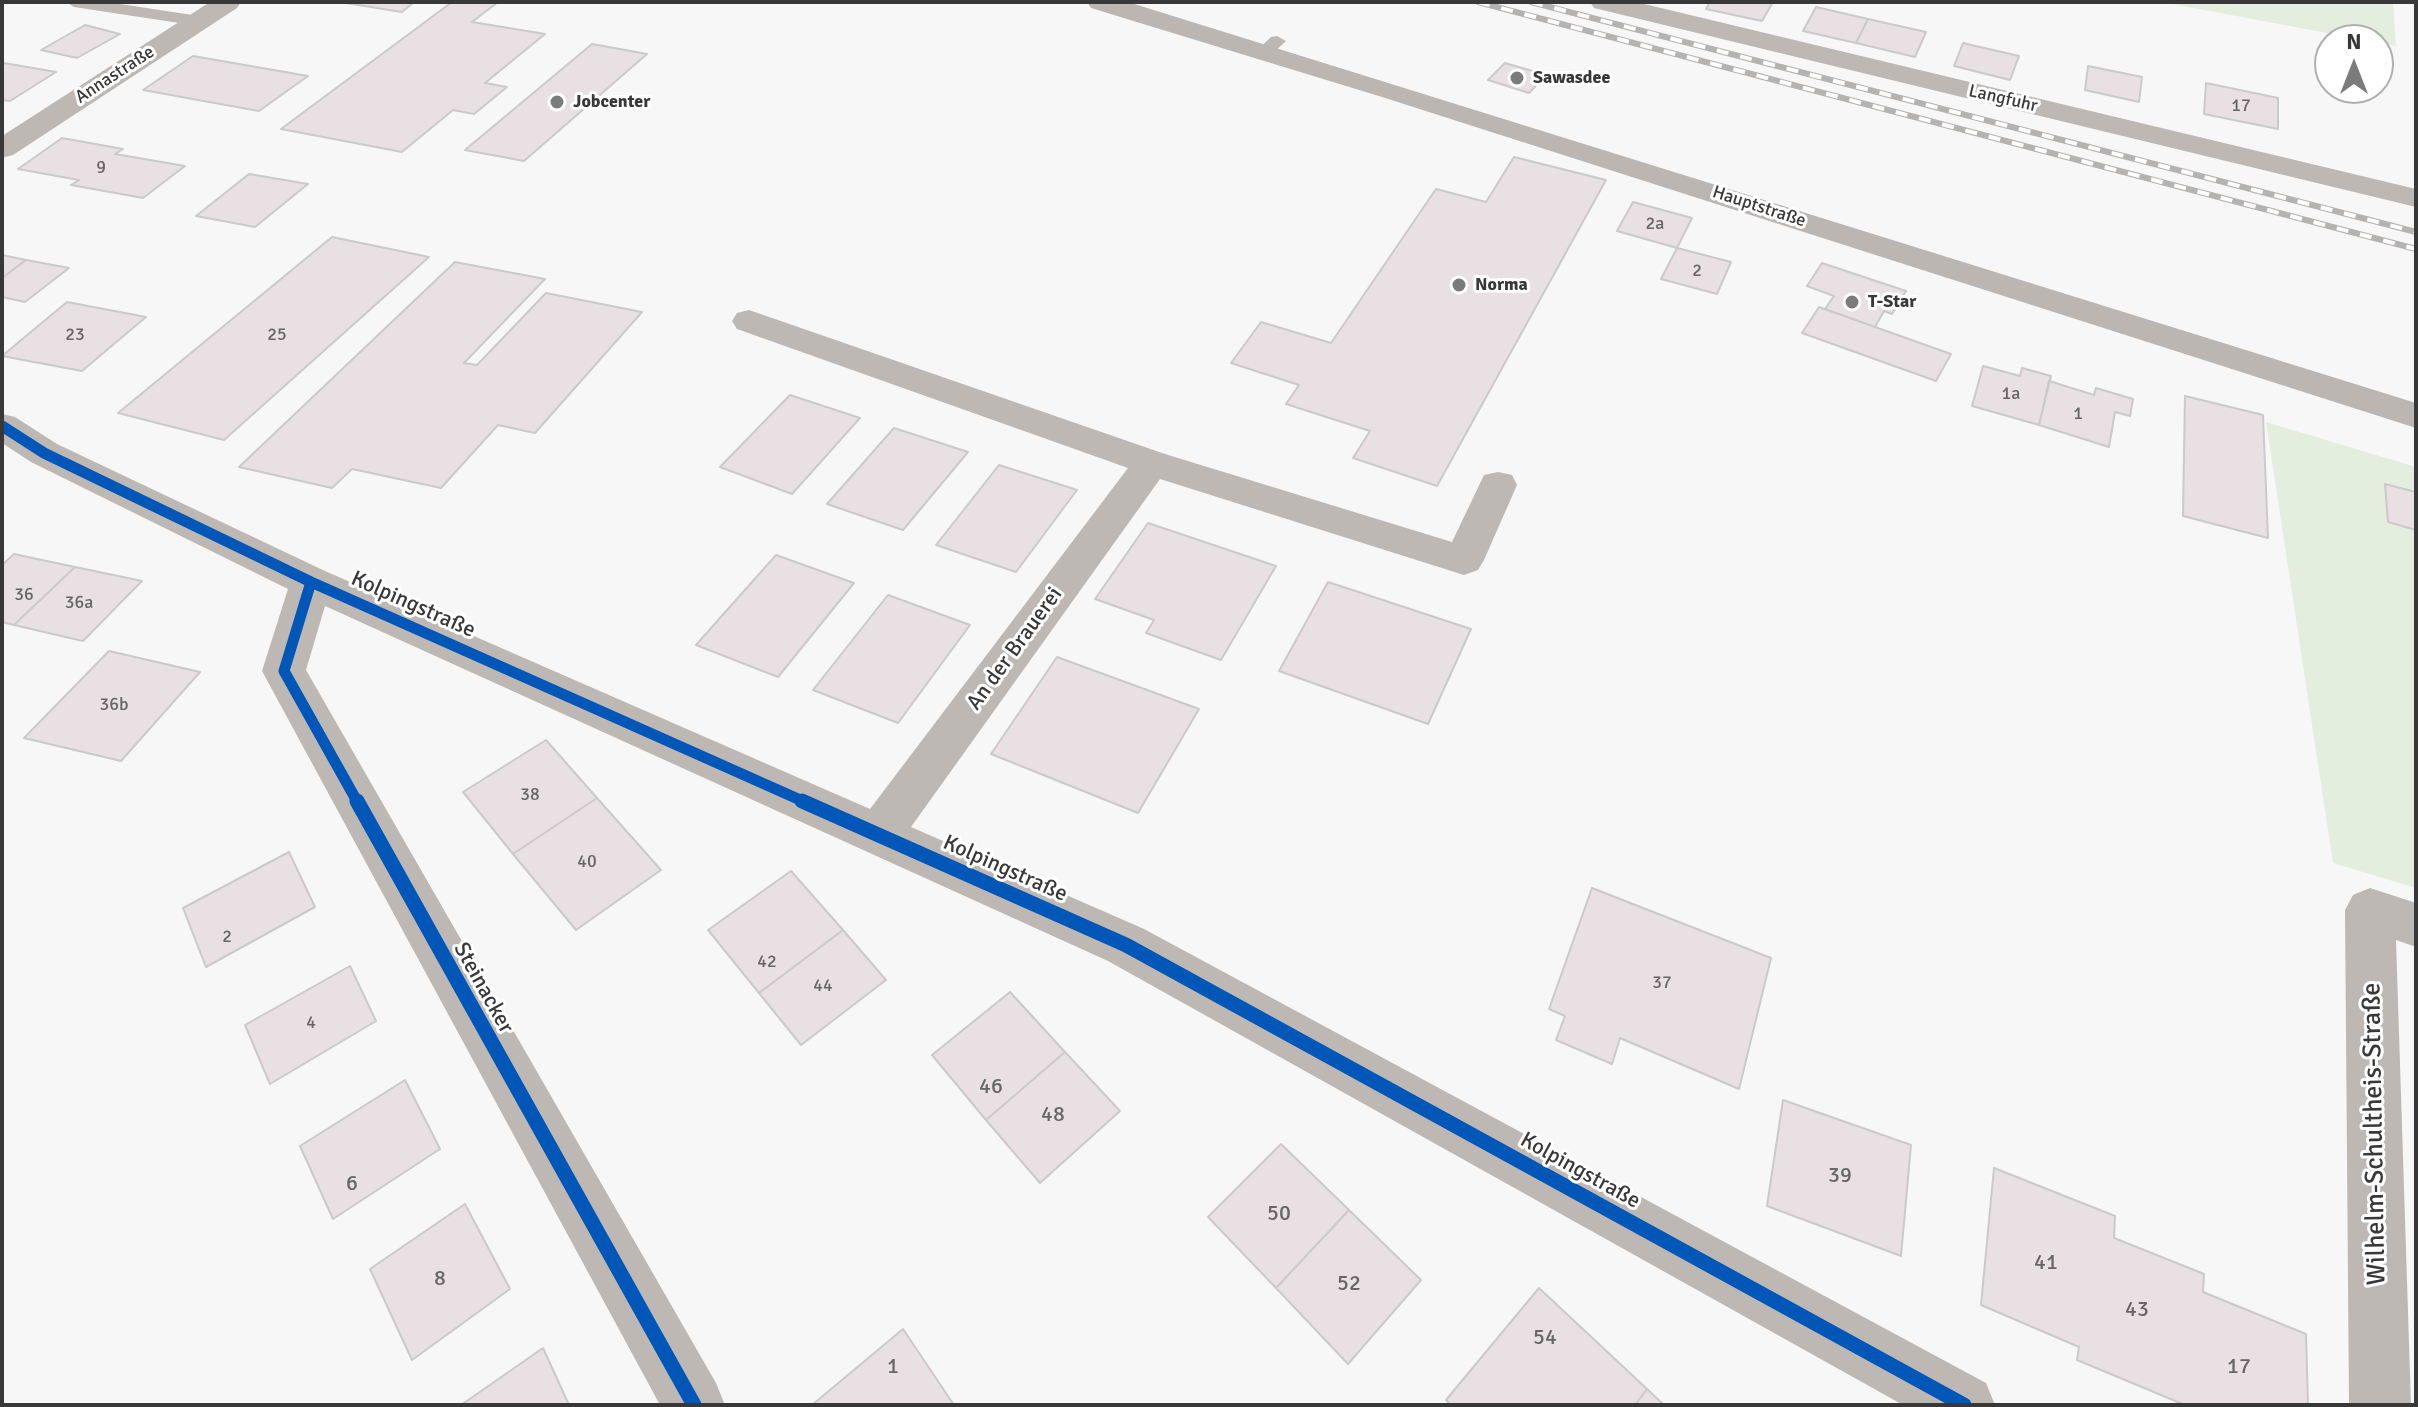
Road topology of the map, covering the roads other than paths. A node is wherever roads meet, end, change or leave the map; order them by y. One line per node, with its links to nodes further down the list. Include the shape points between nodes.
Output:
1 (74, 2): 5 (lane)
2 (228, 2): 5 (street, Annastraße)
3 (1100, 2): 9 (main road, Hauptstraße, via 1270,47)
4 (1603, 2): 7 (street, Langfuhr)
5 (199, 21): 6 (street, Annastraße)
6 (2, 149)
7 (2410, 196)
8 (749, 321): 11 (street)
9 (2416, 416)
10 (2, 426): 13 (street, Kolpingstraße, via 44,453)
11 (1152, 463): 12 (street, via 1464,560); 14 (street, An der Brauerei)
12 (1498, 485)
13 (311, 582): 14 (street, Kolpingstraße); 16 (street, Steinacker, via 284,671)
14 (878, 835): 17 (street, Kolpingstraße, via 1126,945)
15 (2416, 925): 18 (street, Wilhelm-Schultheis-Straße, via 2370,910)
16 (694, 1405)
17 (1964, 1405)
18 (2380, 1405)

